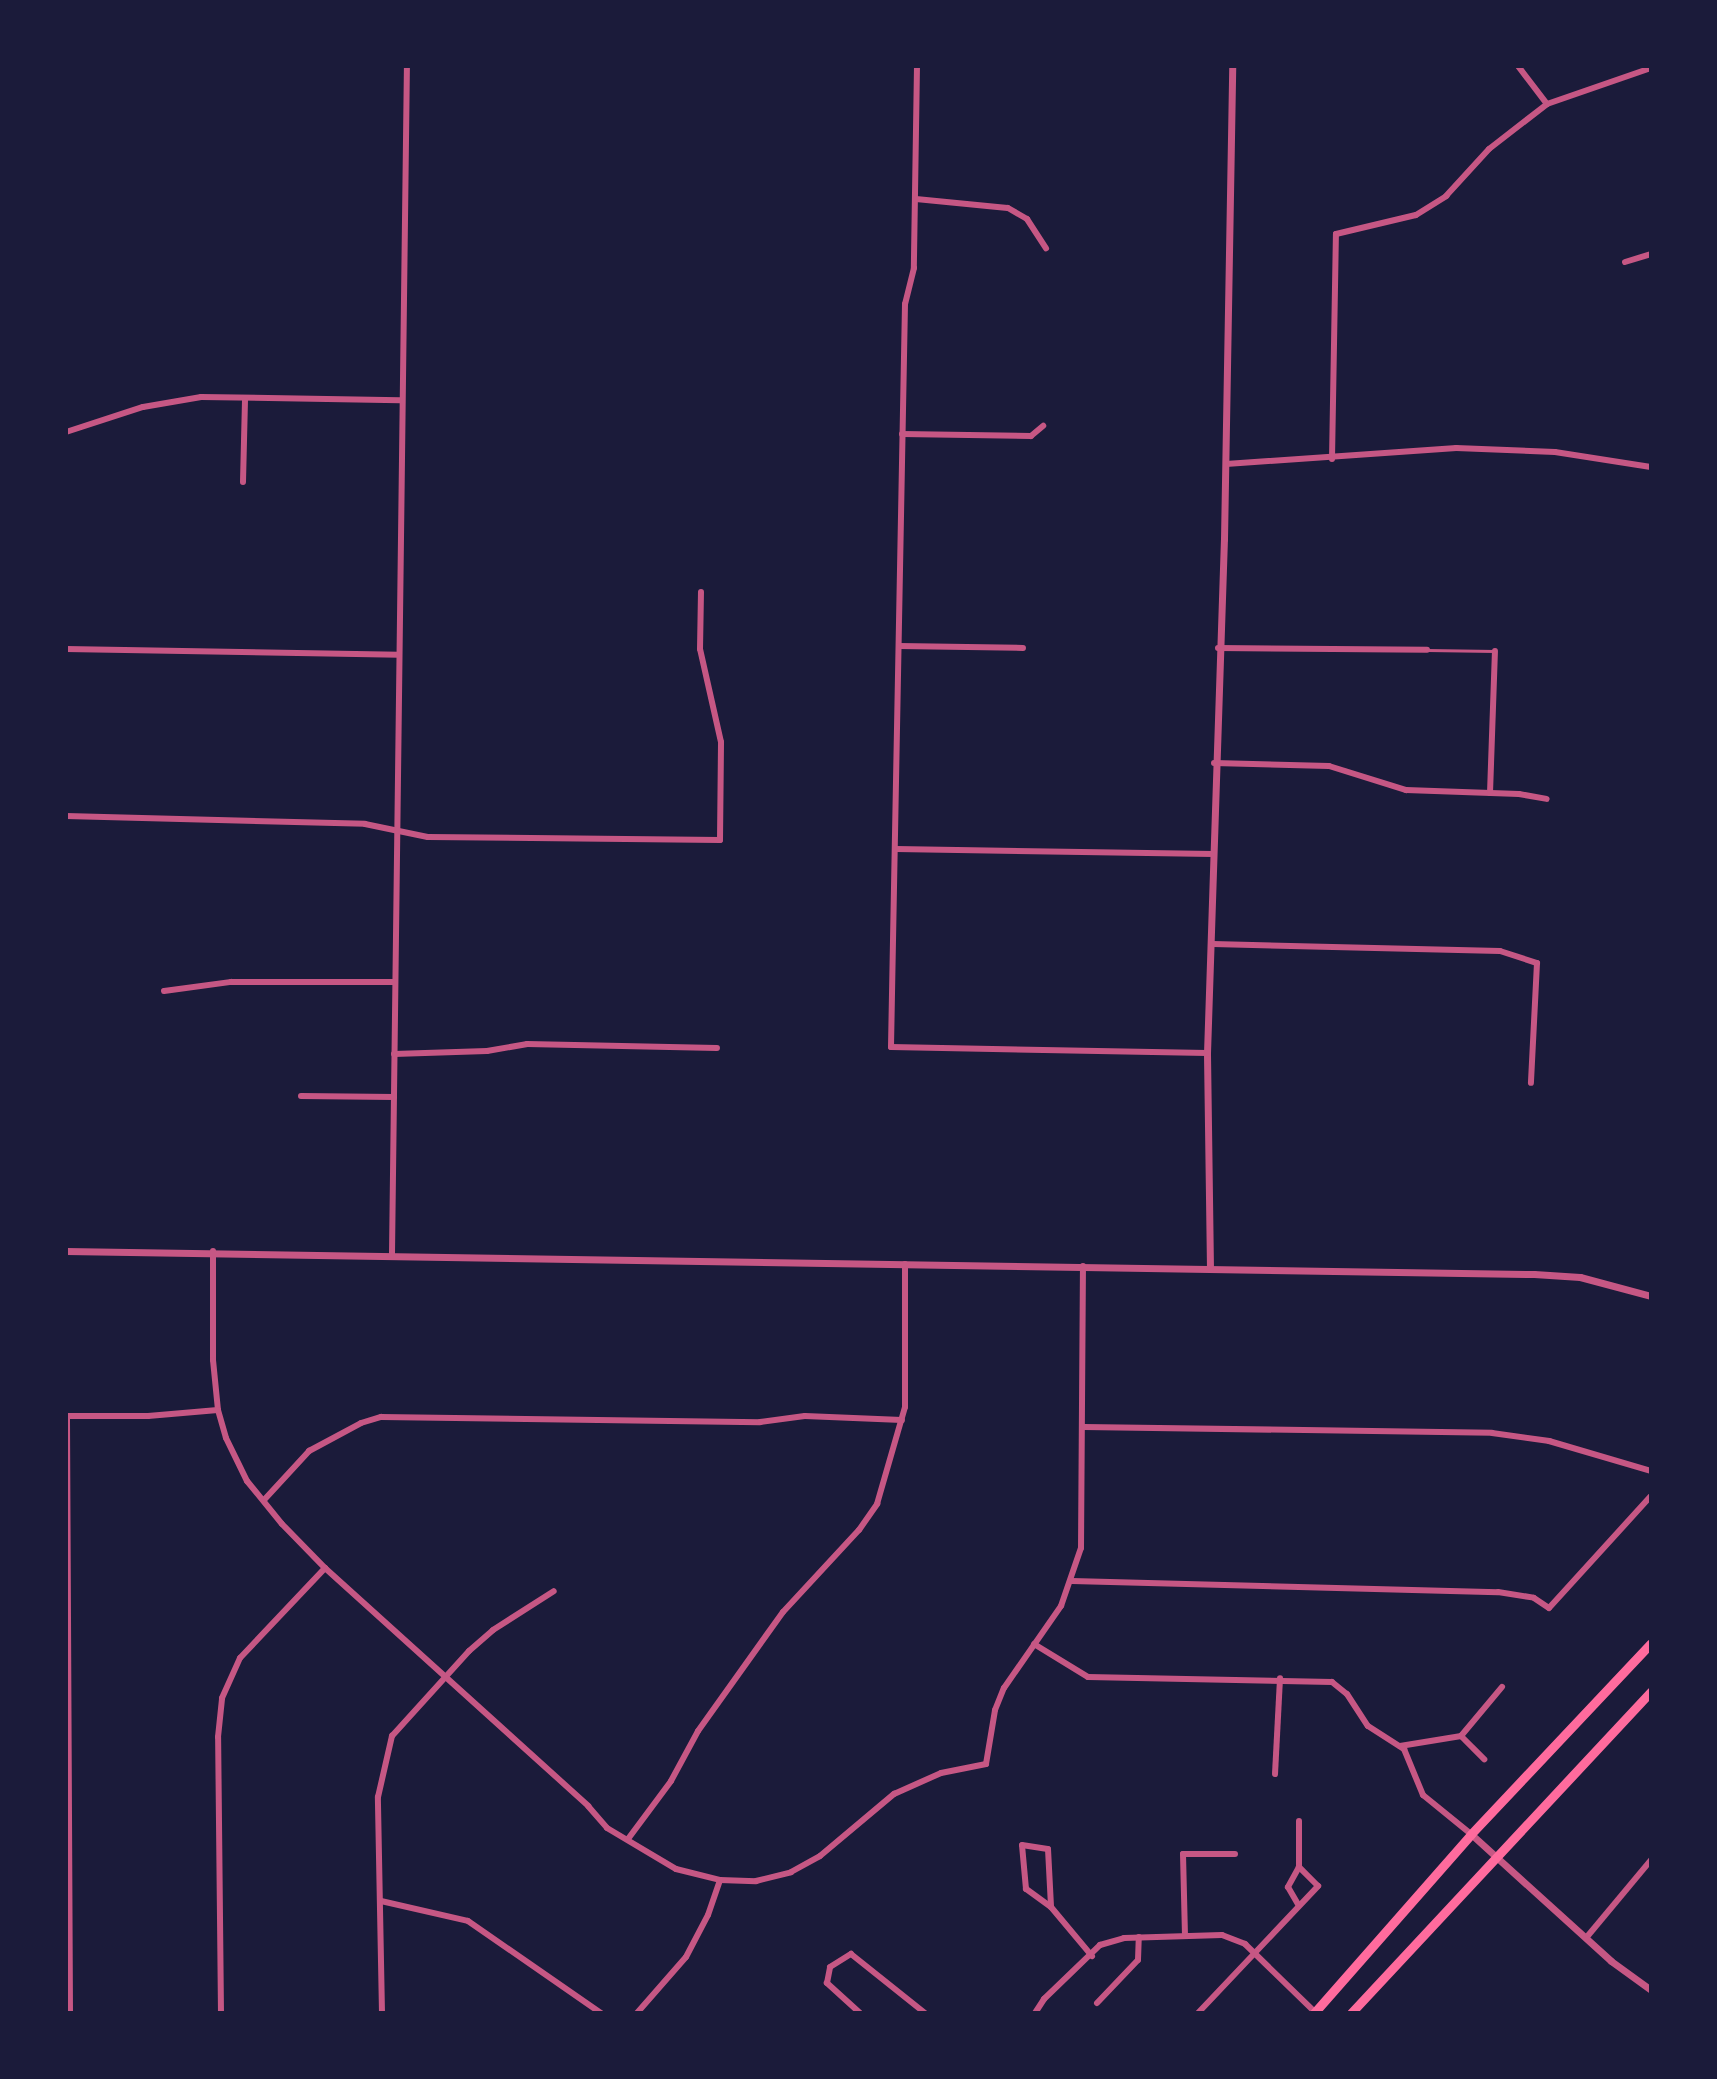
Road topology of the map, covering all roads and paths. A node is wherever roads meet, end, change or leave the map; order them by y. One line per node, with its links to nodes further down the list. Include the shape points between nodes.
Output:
1 (407, 66): 12 (street)
2 (917, 66): 7 (street)
3 (1232, 66): 17 (street)
4 (1518, 66): 6 (street)
5 (1651, 68): 6 (street)
6 (1547, 104): 16 (street, via 1489,149 1435,204 1401,220 1336,234)
7 (916, 199): 8 (street, via 1008,208 1027,219); 15 (street, via 914,268 905,304)
8 (1046, 248)
9 (1651, 254): 10 (street)
10 (1625, 262)
11 (245, 400): 12 (street); 14 (street, via 171,400); 19 (street)
12 (400, 400): 27 (street)
13 (1043, 426): 15 (street, via 1031,436)
14 (66, 432)
15 (902, 434): 21 (street)
16 (1332, 459): 17 (street); 18 (street, via 1508,449)
17 (1226, 464): 23 (street)
18 (1651, 467)
19 (243, 482)
20 (701, 592): 32 (street, via 700,649 721,742 720,840 428,837)
21 (899, 646): 22 (street); 33 (street)
22 (1023, 648)
23 (1218, 648): 25 (street); 28 (street)
24 (66, 649): 27 (street)
25 (1427, 650): 26 (lane)
26 (1495, 651): 29 (street)
27 (399, 655): 32 (street)
28 (1214, 763): 29 (street, via 1329,766 1406,790); 34 (street)
29 (1490, 793): 30 (street)
30 (1547, 799)
31 (66, 816): 32 (street, via 365,824)
32 (395, 832): 36 (street)
33 (896, 849): 34 (street); 39 (street, via 891,1047)
34 (1213, 854): 35 (street)
35 (1213, 944): 39 (street); 41 (street, via 1500,951 1537,963)
36 (394, 982): 37 (street, via 231,982); 40 (street)
37 (164, 991)
38 (717, 1048): 40 (street, via 527,1044)
39 (1207, 1053): 49 (street)
40 (394, 1054): 43 (street)
41 (1531, 1083)
42 (301, 1096): 43 (street)
43 (394, 1097): 46 (street)
44 (66, 1251): 45 (street)
45 (213, 1251): 46 (street); 51 (street)
46 (392, 1254): 47 (street)
47 (905, 1264): 48 (street); 52 (street)
48 (1083, 1266): 49 (street); 53 (street)
49 (1210, 1269): 50 (street, via 1534,1274 1580,1277)
50 (1651, 1296)
51 (218, 1410): 56 (street, via 236,1460); 78 (street, via 67,1416)
52 (902, 1420): 56 (street, via 381,1417 309,1451); 72 (street, via 877,1504 783,1612)
53 (1084, 1427): 54 (street, via 1492,1433 1549,1441); 58 (street, via 1083,1536)
54 (1651, 1471)
55 (1651, 1496): 58 (street, via 1549,1608 1534,1598 1498,1592)
56 (264, 1500): 57 (street)
57 (325, 1568): 62 (street); 90 (street, via 240,1658 222,1698)
58 (1072, 1581): 61 (street)
59 (554, 1591): 62 (street, via 493,1630)
60 (1651, 1643): 71 (main road)
61 (1034, 1644): 63 (street, via 1088,1677); 77 (street, via 995,1710 986,1764 941,1773 894,1794 820,1856 791,1872 756,1881)
62 (443, 1677): 72 (street, via 607,1828); 79 (street, via 392,1736 382,1766)
63 (1280, 1678): 67 (street, via 1332,1682 1347,1694 1368,1726); 69 (street)
64 (1502, 1687): 66 (street)
65 (1651, 1691): 74 (main road)
66 (1461, 1736): 67 (street); 68 (street)
67 (1400, 1746): 71 (street, via 1423,1795)
68 (1484, 1759)
69 (1275, 1774)
70 (1299, 1821): 76 (street)
71 (1471, 1834): 74 (street); 98 (main road)
72 (628, 1839): 77 (street, via 676,1869)
73 (1235, 1854): 82 (street, via 1183,1854)
74 (1497, 1857): 84 (street); 99 (main road)
75 (1651, 1860): 84 (street)
76 (1299, 1867): 80 (street, via 1288,1887); 80 (street, via 1318,1886)
77 (720, 1880): 93 (street, via 686,1957)
78 (67, 1891): 89 (street)
79 (381, 1901): 91 (street); 92 (street, via 468,1921)
80 (1298, 1904): 85 (street)
81 (1051, 1907): 81 (street, via 1048,1849 1022,1845 1026,1889); 86 (street)
82 (1185, 1936): 83 (street); 85 (street, via 1234,1938)
83 (1139, 1937): 86 (street, via 1100,1945); 88 (street, via 1138,1960)
84 (1586, 1938): 87 (street)
85 (1255, 1953): 97 (street); 98 (street)
86 (1092, 1956): 96 (street)
87 (1651, 1990)
88 (1097, 2003)
89 (70, 2013)
90 (221, 2013)
91 (382, 2013)
92 (601, 2013)
93 (637, 2013)
94 (860, 2013): 95 (street, via 827,1983 830,1967 851,1954)
95 (925, 2013)
96 (1035, 2013)
97 (1198, 2013)
98 (1315, 2013)
99 (1351, 2013)

